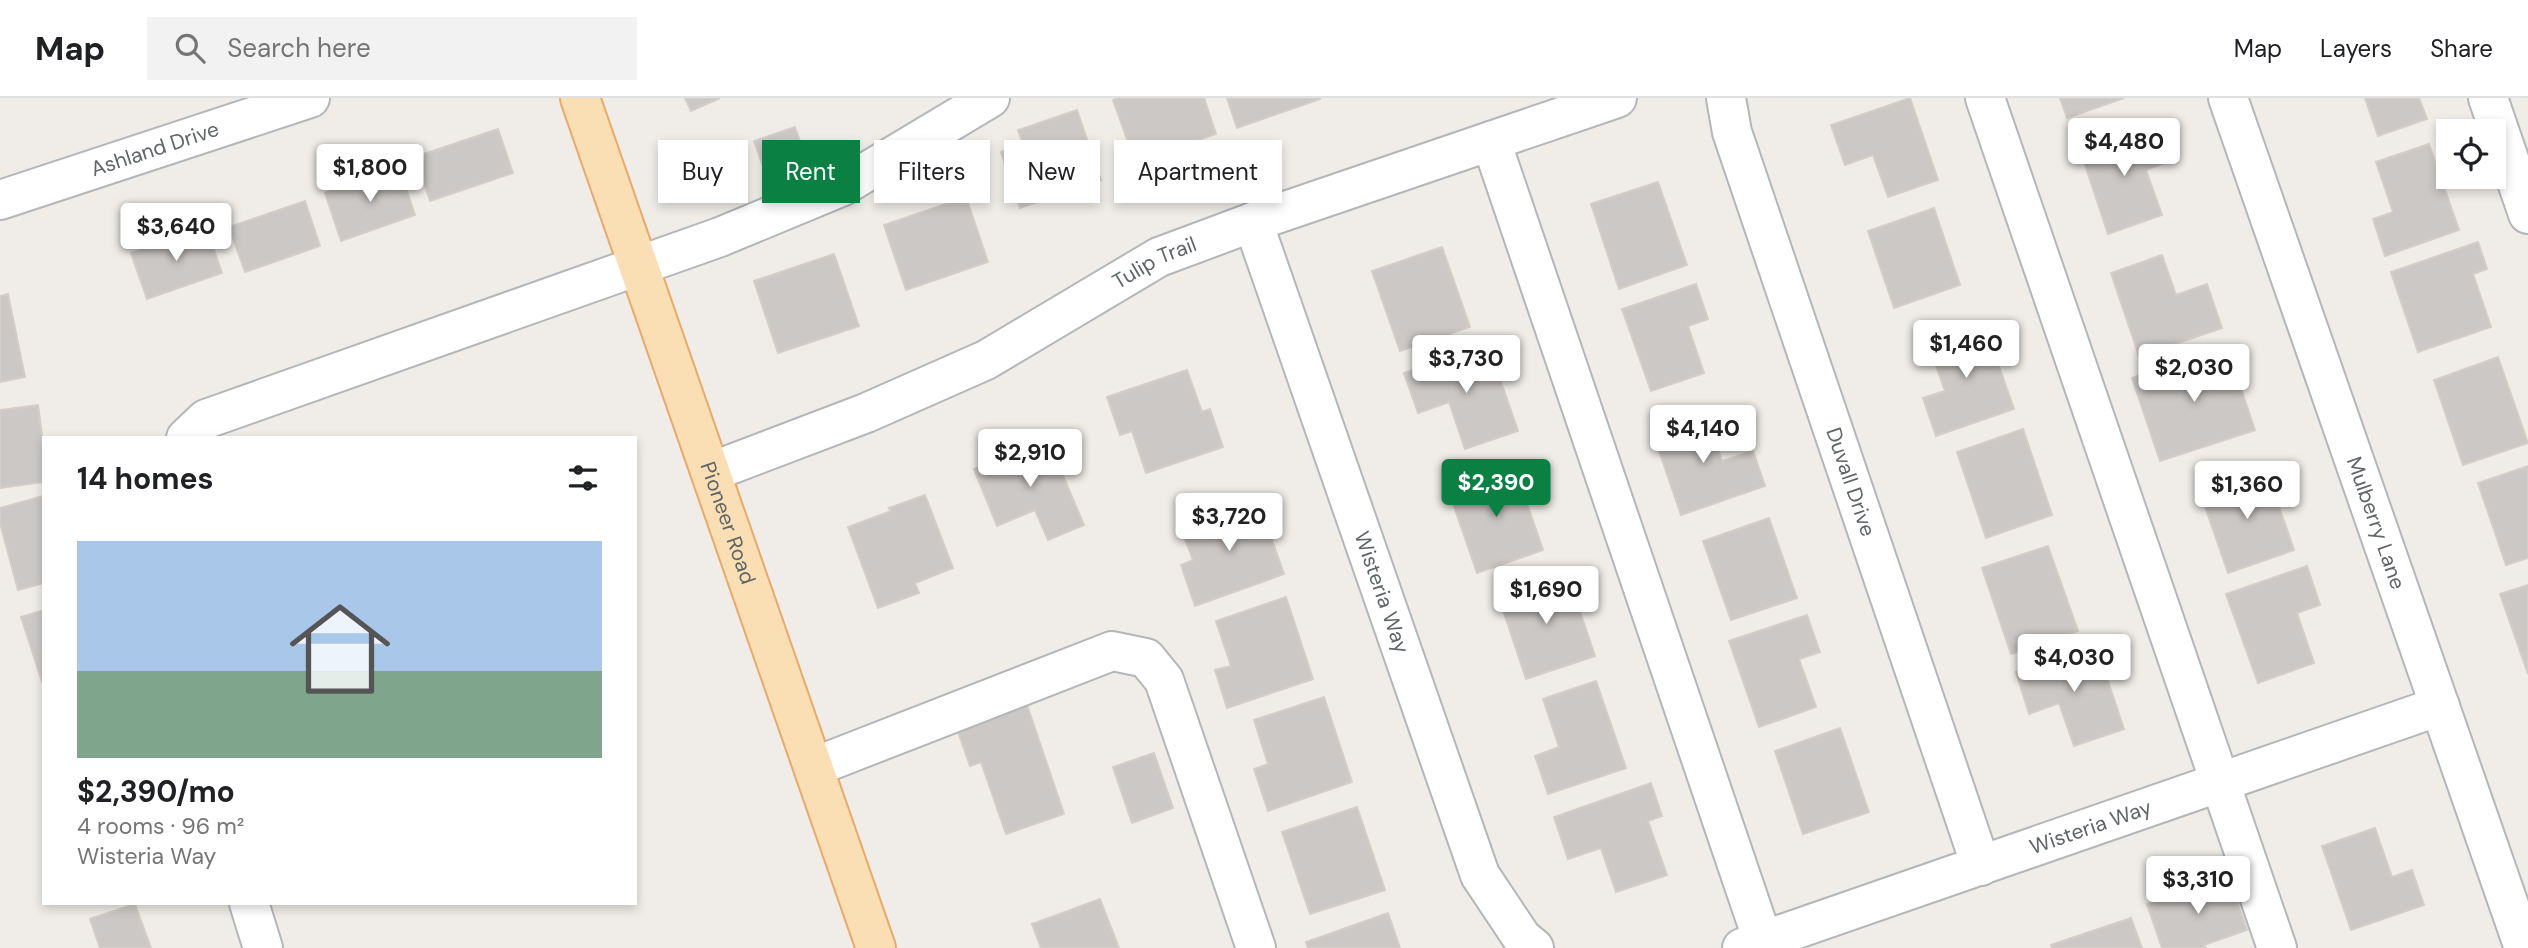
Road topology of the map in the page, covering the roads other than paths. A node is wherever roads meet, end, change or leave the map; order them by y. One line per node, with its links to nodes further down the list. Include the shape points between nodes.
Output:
1 (310, 98): 10 (street, Ashland Drive)
2 (580, 98): 13 (main road, Pioneer Road)
3 (990, 98): 13 (street, via 843,186)
4 (1617, 98): 9 (street, Tulip Trail)
5 (1726, 98): 19 (street, Duvall Drive, via 1732,132)
6 (1985, 98): 18 (street)
7 (2228, 98): 16 (street, Mulberry Lane)
8 (2488, 98): 11 (street)
9 (1491, 141): 12 (street, Tulip Trail); 21 (street)
10 (0, 200)
11 (2528, 214)
12 (1253, 222): 15 (street, Tulip Trail, via 1159,257 986,360); 25 (street, Wisteria Way, via 1479,875 1522,938)
13 (638, 265): 14 (street, via 206,419); 15 (main road, Pioneer Road)
14 (188, 436)
15 (711, 472): 17 (main road, Pioneer Road)
16 (2440, 706): 18 (street, Wisteria Way); 27 (street, Mulberry Lane)
17 (814, 767): 23 (main road, Pioneer Road); 24 (street, via 1112,651 1146,658 1164,680)
18 (2218, 783): 19 (street, Wisteria Way); 26 (street)
19 (1981, 866): 21 (street, Wisteria Way)
20 (250, 905): 22 (street)
21 (1752, 944)
22 (263, 948)
23 (876, 948)
24 (1256, 948)
25 (1534, 948)
26 (2277, 948)
27 (2524, 948)

